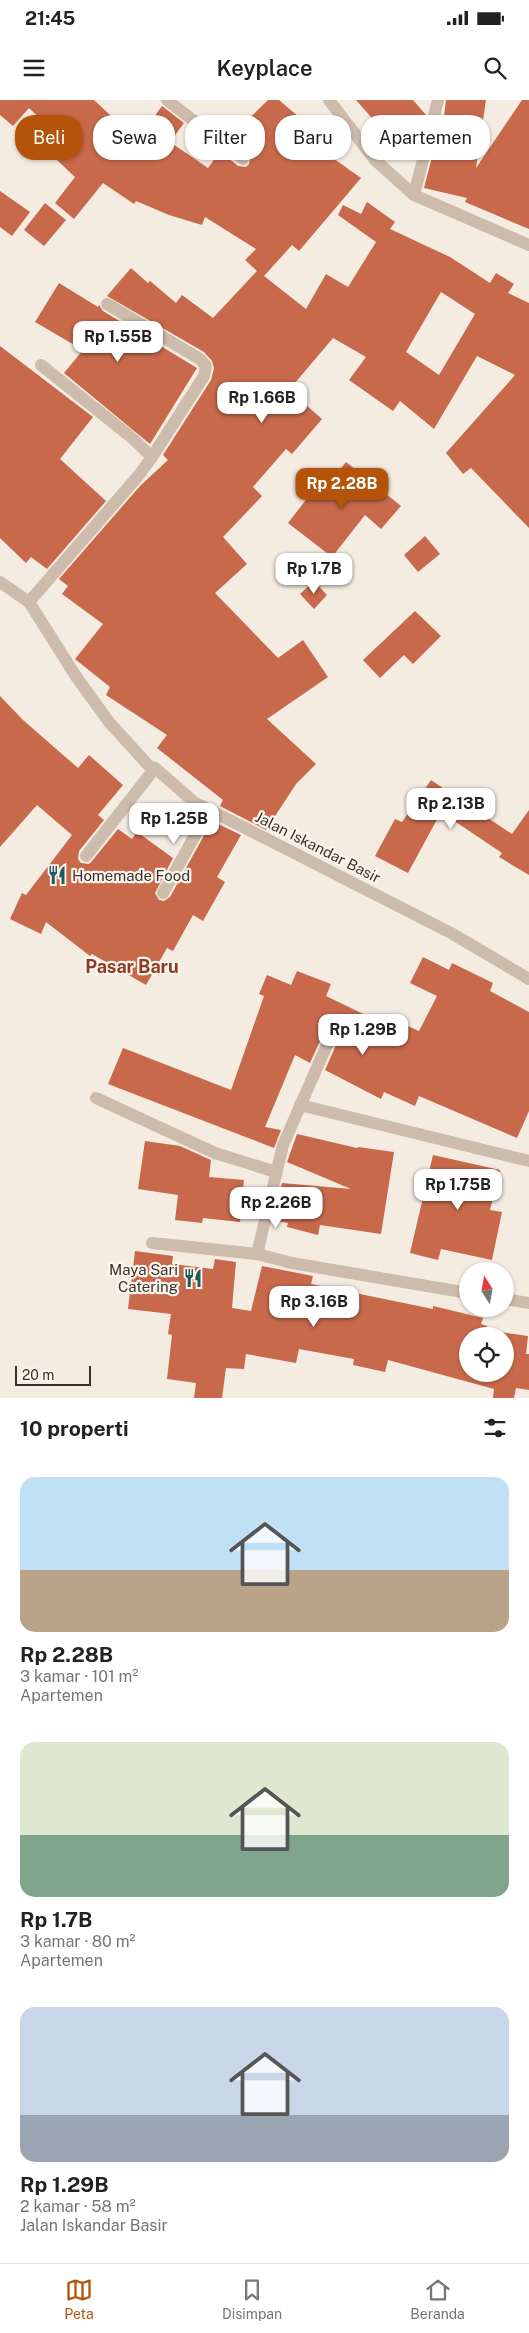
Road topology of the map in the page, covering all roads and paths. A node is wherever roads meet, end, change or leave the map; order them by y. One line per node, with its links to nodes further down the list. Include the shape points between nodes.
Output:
1 (167, 100): 4 (street)
2 (329, 100): 5 (street, via 375,160)
3 (438, 100): 5 (street)
4 (186, 115)
5 (414, 195): 6 (street)
6 (529, 245)
7 (107, 304): 9 (street, via 200,359 206,366 204,376)
8 (41, 365): 9 (street)
9 (152, 457): 11 (street)
10 (0, 582): 11 (street, Jalan Iskandar Basir)
11 (29, 602): 12 (street, Jalan Iskandar Basir, via 109,722 149,766)
12 (155, 768): 13 (street, Jalan Iskandar Basir, via 194,802); 14 (street)
13 (209, 810): 15 (street); 16 (street, Jalan Iskandar Basir, via 451,933)
14 (86, 856)
15 (163, 893)
16 (529, 979)
17 (337, 1022): 19 (street)
18 (96, 1098): 21 (street, via 215,1153)
19 (300, 1105): 20 (street); 21 (street, via 283,1145)
20 (529, 1161)
21 (276, 1172): 23 (street)
22 (152, 1243): 23 (street)
23 (257, 1254): 24 (street)
24 (459, 1291)
25 (514, 1300): 26 (street)
26 (529, 1303)

